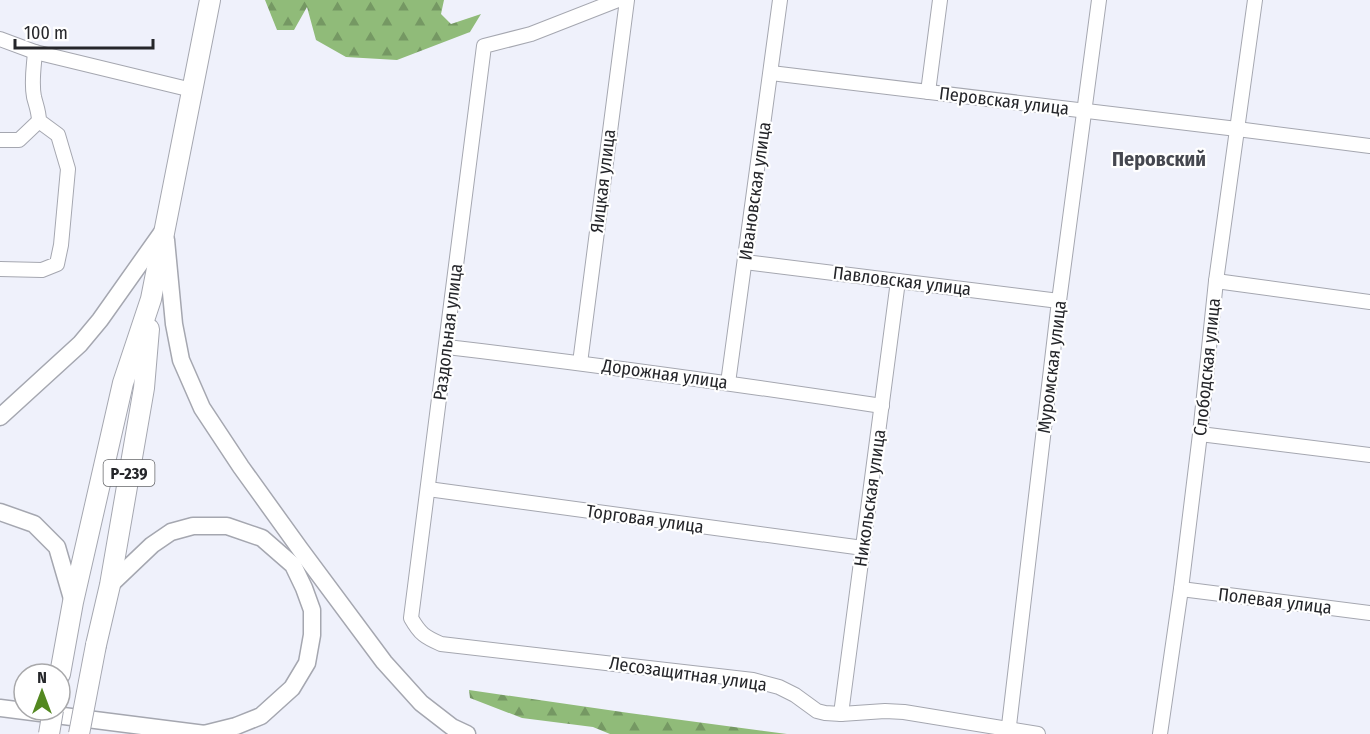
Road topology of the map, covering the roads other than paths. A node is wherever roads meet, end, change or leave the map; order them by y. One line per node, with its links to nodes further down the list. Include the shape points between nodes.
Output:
1 (210, 0): 11 (highway, Р-239)
2 (618, 0): 26 (street, Раздольная улица, via 531,34 484,46)
3 (627, 0): 27 (street, Яицкая улица)
4 (780, 0): 10 (street, Ивановская улица)
5 (940, 0): 12 (street)
6 (1099, 0): 13 (street, Муромская улица)
7 (1255, 0): 15 (street, Слободская улица)
8 (0, 39): 9 (street)
9 (35, 52): 11 (street); 14 (street, via 34,96)
10 (771, 74): 12 (street, Перовская улица); 19 (street, Ивановская улица)
11 (192, 90): 18 (highway, Р-239)
12 (928, 92): 13 (street, Перовская улица)
13 (1084, 111): 15 (street, Перовская улица); 24 (street, Муромская улица)
14 (39, 121): 16 (street, via 19,140); 20 (street, via 58,135 68,169 57,264 42,270)
15 (1237, 129): 17 (street, Перовская улица); 22 (street, Слободская улица)
16 (0, 140)
17 (1370, 146)
18 (165, 228): 23 (highway, Р-239); 30 (main road, via 80,344); 47 (main road, via 174,324 182,360 202,408 384,662 421,703)
19 (745, 262): 21 (street, Павловская улица); 28 (street, Ивановская улица)
20 (0, 269)
21 (898, 281): 24 (street, Павловская улица); 29 (street, Никольская улица)
22 (1216, 281): 25 (street); 31 (street, Слободская улица)
23 (151, 299): 36 (highway, Р-239, via 144,388); 38 (highway, Р-239, via 123,383)
24 (1059, 301): 44 (street, Муромская улица)
25 (1370, 302)
26 (447, 347): 27 (street, Дорожная улица); 33 (street, Раздольная улица)
27 (580, 363): 28 (street, Дорожная улица)
28 (728, 383): 29 (street, Дорожная улица)
29 (882, 406): 35 (street, Никольская улица)
30 (0, 417)
31 (1200, 434): 32 (street); 37 (street, Слободская улица)
32 (1370, 455)
33 (428, 489): 35 (street, Торговая улица); 40 (street, Раздольная улица)
34 (0, 512): 38 (main road, via 34,524 57,547)
35 (863, 548): 43 (street, Никольская улица)
36 (110, 585): 45 (highway, Р-239, bridge); 46 (main road, via 152,545 171,532 193,526 227,526 262,538 293,566 312,610 307,663 292,688 261,716)
37 (1181, 590): 39 (street, Полевая улица); 49 (street, Слободская улица)
38 (73, 602): 41 (highway, Р-239)
39 (1370, 613)
40 (411, 618): 43 (street, Лесозащитная улица, via 426,638 441,644 753,680 779,687 817,711)
41 (62, 662)
42 (0, 708): 46 (main road)
43 (841, 714): 44 (street, Лесозащитная улица, via 904,712)
44 (1008, 732): 48 (street, Лесозащитная улица)
45 (79, 734)
46 (205, 734)
47 (467, 734)
48 (1038, 734)
49 (1160, 734)

